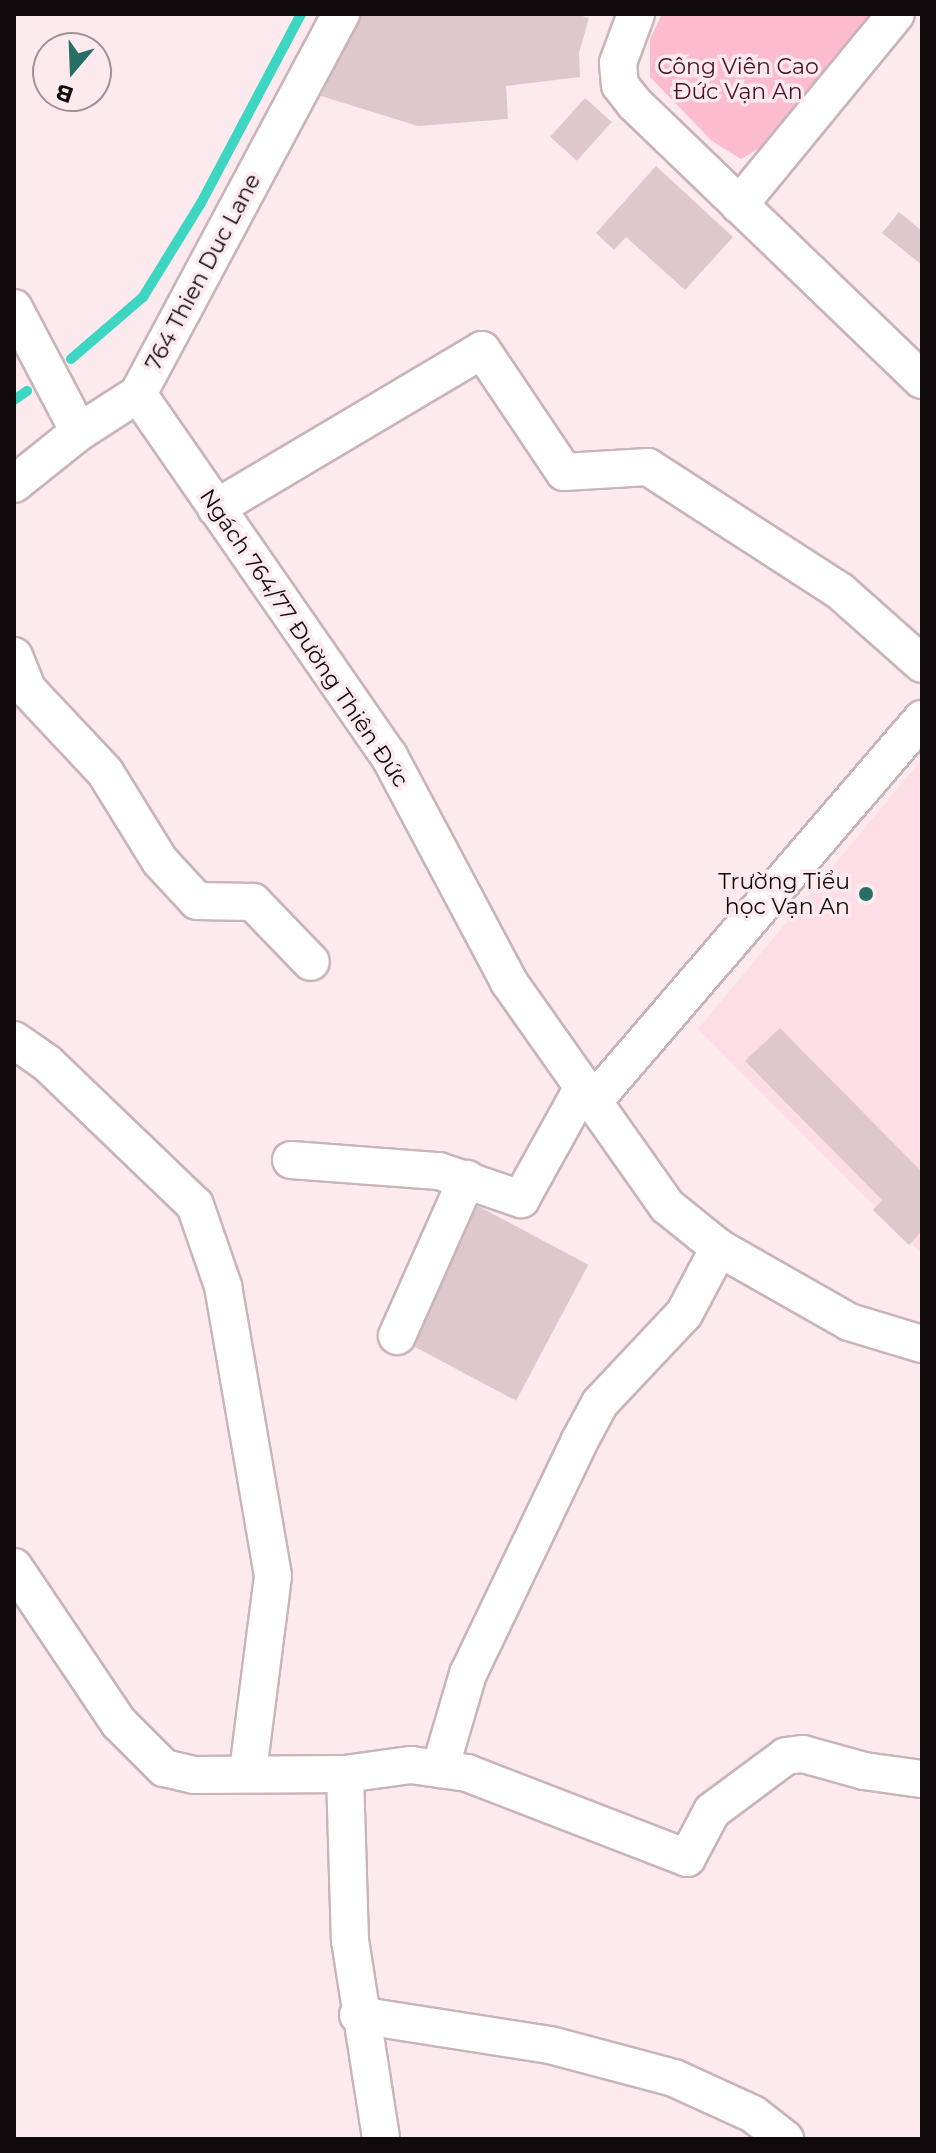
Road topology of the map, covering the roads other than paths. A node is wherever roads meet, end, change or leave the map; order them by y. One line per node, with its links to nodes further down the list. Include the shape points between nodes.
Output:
1 (341, 14): 7 (street, 764 Thien Duc Lane)
2 (636, 14): 4 (street, via 618,63 620,85)
3 (896, 14): 4 (street)
4 (739, 205): 6 (street)
5 (14, 308): 8 (street)
6 (918, 370)
7 (138, 394): 8 (street, 764 Thien Duc Lane); 10 (street, Ngách 764/77 Đường Thiên Đức)
8 (79, 432): 9 (street, 764 Thien Duc Lane)
9 (14, 484)
10 (216, 508): 12 (street, via 482,350 564,472 648,467 841,592); 16 (street, Ngách 764/77 Đường Thiên Đức, via 389,756 509,982)
11 (14, 656): 14 (street, via 28,690 105,772 160,861 197,901 253,902)
12 (922, 664)
13 (922, 719): 16 (street)
14 (311, 962)
15 (14, 1040): 24 (street, via 47,1063 195,1205 223,1286 273,1576)
16 (588, 1095): 18 (street, via 521,1199); 19 (street, Ngách 764/77 Đường Thiên Đức, via 667,1206)
17 (291, 1160): 18 (street, via 439,1171)
18 (467, 1179): 20 (street)
19 (719, 1248): 21 (street, Ngách 764/77 Đường Thiên Đức, via 849,1322); 23 (street, via 684,1314 600,1403 579,1442 468,1674)
20 (397, 1336)
21 (922, 1344)
22 (14, 1567): 24 (street, via 134,1743 164,1768 194,1775)
23 (440, 1769): 25 (street, via 411,1765); 26 (street, via 467,1773 687,1858 712,1811 786,1756 803,1754 864,1771)
24 (248, 1771): 25 (street)
25 (345, 1774): 27 (street)
26 (922, 1779)
27 (358, 2015): 28 (street); 29 (street, via 550,2045 674,2078 753,2114)
28 (381, 2139)
29 (785, 2139)

